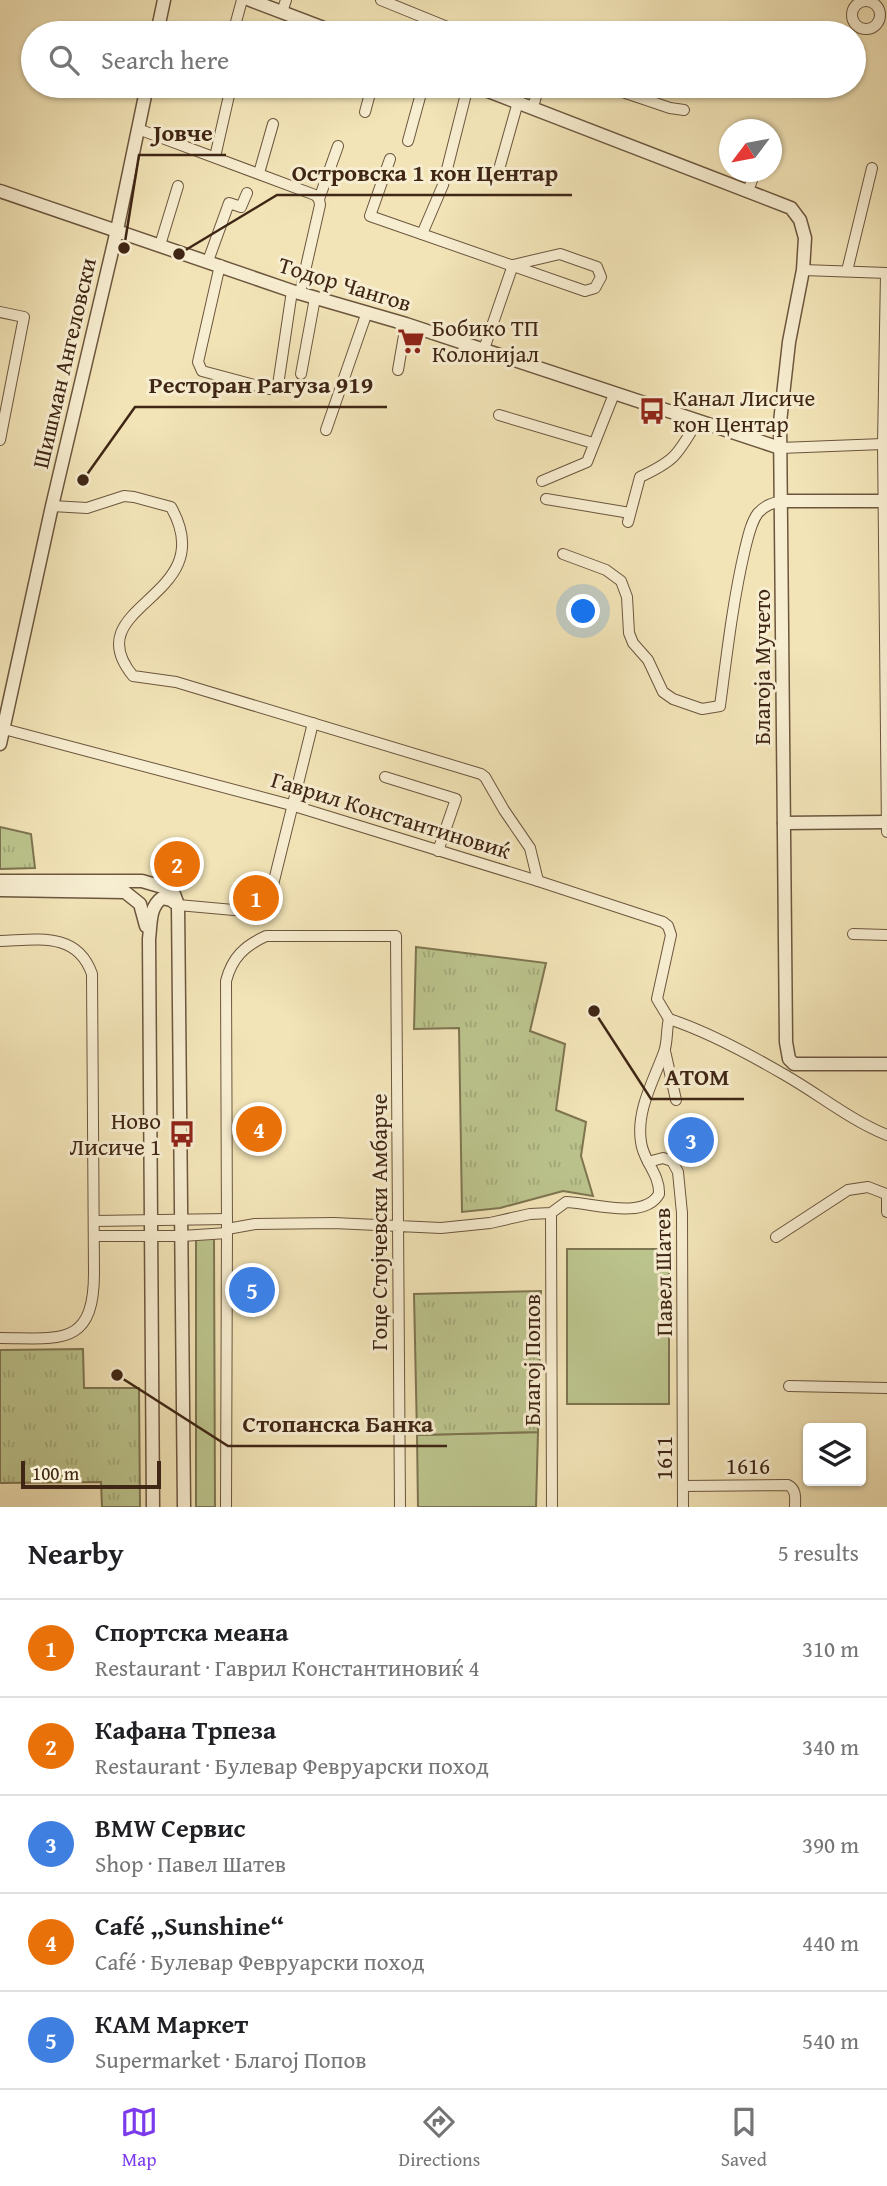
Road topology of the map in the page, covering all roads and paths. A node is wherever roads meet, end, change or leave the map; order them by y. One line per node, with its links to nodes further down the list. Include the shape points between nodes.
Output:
1 (164, 0): 6 (street)
2 (242, 0): 7 (street)
3 (250, 0): 5 (street)
4 (380, 0): 9 (street)
5 (287, 10): 8 (street)
6 (160, 21)
7 (236, 21)
8 (311, 21)
9 (432, 21)
10 (144, 98): 23 (street, Шишман Ангеловски)
11 (228, 98): 26 (street)
12 (369, 98): 21 (street)
13 (420, 98): 24 (street)
14 (465, 98): 38 (street, via 443,185)
15 (507, 98): 18 (street, Благоја Мучето)
16 (536, 98): 19 (street)
17 (640, 98): 20 (street)
18 (518, 102): 19 (street, Благоја Мучето); 30 (street)
19 (533, 107): 34 (street, Благоја Мучето)
20 (684, 110)
21 (365, 111)
22 (273, 124): 29 (street)
23 (138, 129): 26 (street); 37 (street, Шишман Ангеловски)
24 (408, 141)
25 (338, 146): 36 (street)
26 (215, 157): 29 (street)
27 (390, 159): 38 (street, via 370,216)
28 (872, 168): 43 (street)
29 (259, 173): 36 (street)
30 (498, 173)
31 (751, 182): 34 (street)
32 (178, 186): 39 (street)
33 (0, 191): 37 (street, Тодор Чангов)
34 (748, 191): 42 (street, Благоја Мучето, via 791,208 800,220 805,238)
35 (247, 193): 40 (street, via 241,207 229,204)
36 (319, 199): 45 (street)
37 (117, 230): 39 (street, Тодор Чангов); 65 (street, Шишман Ангеловски)
38 (422, 234): 41 (street)
39 (160, 245): 40 (street, Тодор Чангов)
40 (214, 263): 45 (street, Тодор Чангов); 45 (street, via 202,371 275,389)
41 (513, 265): 41 (street, via 585,291 595,288 601,277 597,267 560,254); 50 (street)
42 (803, 270): 43 (street); 60 (street, Благоја Мучето, via 782,395)
43 (847, 271): 44 (street)
44 (887, 273): 59 (street)
45 (296, 292): 46 (street, Тодор Чангов)
46 (315, 298): 48 (street, Тодор Чангов); 52 (street)
47 (0, 312): 57 (street, via 23,317)
48 (367, 312): 49 (street, Тодор Чангов); 56 (street)
49 (406, 324): 50 (street, Тодор Чангов); 51 (street)
50 (484, 349): 53 (street, Тодор Чангов)
51 (398, 370)
52 (301, 374)
53 (614, 394): 55 (street, Тодор Чангов); 58 (street)
54 (499, 415): 58 (street)
55 (697, 422): 60 (street, Тодор Чангов); 62 (street, via 677,455 636,478 629,518)
56 (326, 430)
57 (0, 440)
58 (593, 443): 61 (street, via 587,462)
59 (883, 444): 60 (street, Тодор Чангов); 64 (street)
60 (780, 448): 63 (street, Благоја Мучето)
61 (542, 481)
62 (547, 499)
63 (782, 501): 64 (street); 66 (street, via 757,514 750,531 734,600 720,706 702,709 663,692 629,633 621,581 606,570); 75 (street, Благоја Мучето)
64 (886, 501): 67 (street)
65 (52, 506): 68 (street, via 87,508 134,497 171,507 179,521 183,534 176,568 155,596 126,621 118,638 121,663 133,677 176,682); 69 (street)
66 (563, 554)
67 (886, 579): 70 (street)
68 (313, 723): 73 (street); 79 (street, via 485,777 530,848)
69 (4, 729): 71 (street); 73 (street, Гаврил Константиновиќ)
70 (887, 731): 74 (street)
71 (0, 744)
72 (385, 777): 77 (street, via 456,799)
73 (291, 805): 77 (street, Гаврил Константиновиќ); 81 (street, via 266,913)
74 (887, 822): 75 (street); 76 (street)
75 (784, 823): 88 (street, Благоја Мучето, via 785,1034 792,1063)
76 (887, 832)
77 (438, 851): 79 (street, Гаврил Константиновиќ)
78 (0, 881): 81 (street, via 142,881 166,888)
79 (538, 881): 86 (street, Гаврил Константиновиќ, via 668,926 671,936 657,999)
80 (0, 890): 84 (street, via 125,892 143,908)
81 (178, 905): 84 (street, via 162,898 155,903); 97 (street)
82 (853, 934): 83 (street)
83 (887, 935)
84 (149, 939): 96 (street)
85 (0, 941): 95 (street, via 62,942 81,954 92,974)
86 (669, 1019): 87 (street); 90 (street, via 785,1075)
87 (665, 1051): 89 (street); 91 (street, via 642,1117 640,1141)
88 (887, 1064)
89 (676, 1100)
90 (887, 1135)
91 (648, 1161): 94 (street, via 659,1187 657,1199 614,1209 566,1202); 107 (street, Павел Шатев, via 672,1161 678,1172)
92 (887, 1194): 93 (street); 103 (street, via 868,1187 848,1190)
93 (887, 1212)
94 (551, 1213): 98 (street, via 441,1228); 113 (street, Благој Попов)
95 (94, 1221): 96 (street); 102 (street)
96 (151, 1221): 97 (street); 100 (street)
97 (182, 1221): 99 (street); 101 (street)
98 (398, 1226): 99 (street, via 308,1223); 99 (street, Гоце Стојчевски Амбарче, via 396,936 265,936 239,953 226,981); 112 (street, Гоце Стојчевски Амбарче)
99 (227, 1227): 101 (street); 111 (street)
100 (152, 1236): 101 (street); 102 (street); 109 (street)
101 (182, 1236): 110 (street)
102 (94, 1237): 104 (street, via 94,1298 80,1327 52,1338)
103 (776, 1237)
104 (0, 1338)
105 (789, 1386): 106 (street)
106 (887, 1388)
107 (683, 1409): 108 (street, 1611)
108 (683, 1486): 114 (street, 1611); 115 (street, 1616, via 788,1485 793,1488)
109 (153, 1507)
110 (184, 1507)
111 (226, 1507)
112 (400, 1507)
113 (552, 1507)
114 (683, 1507)
115 (795, 1507)

